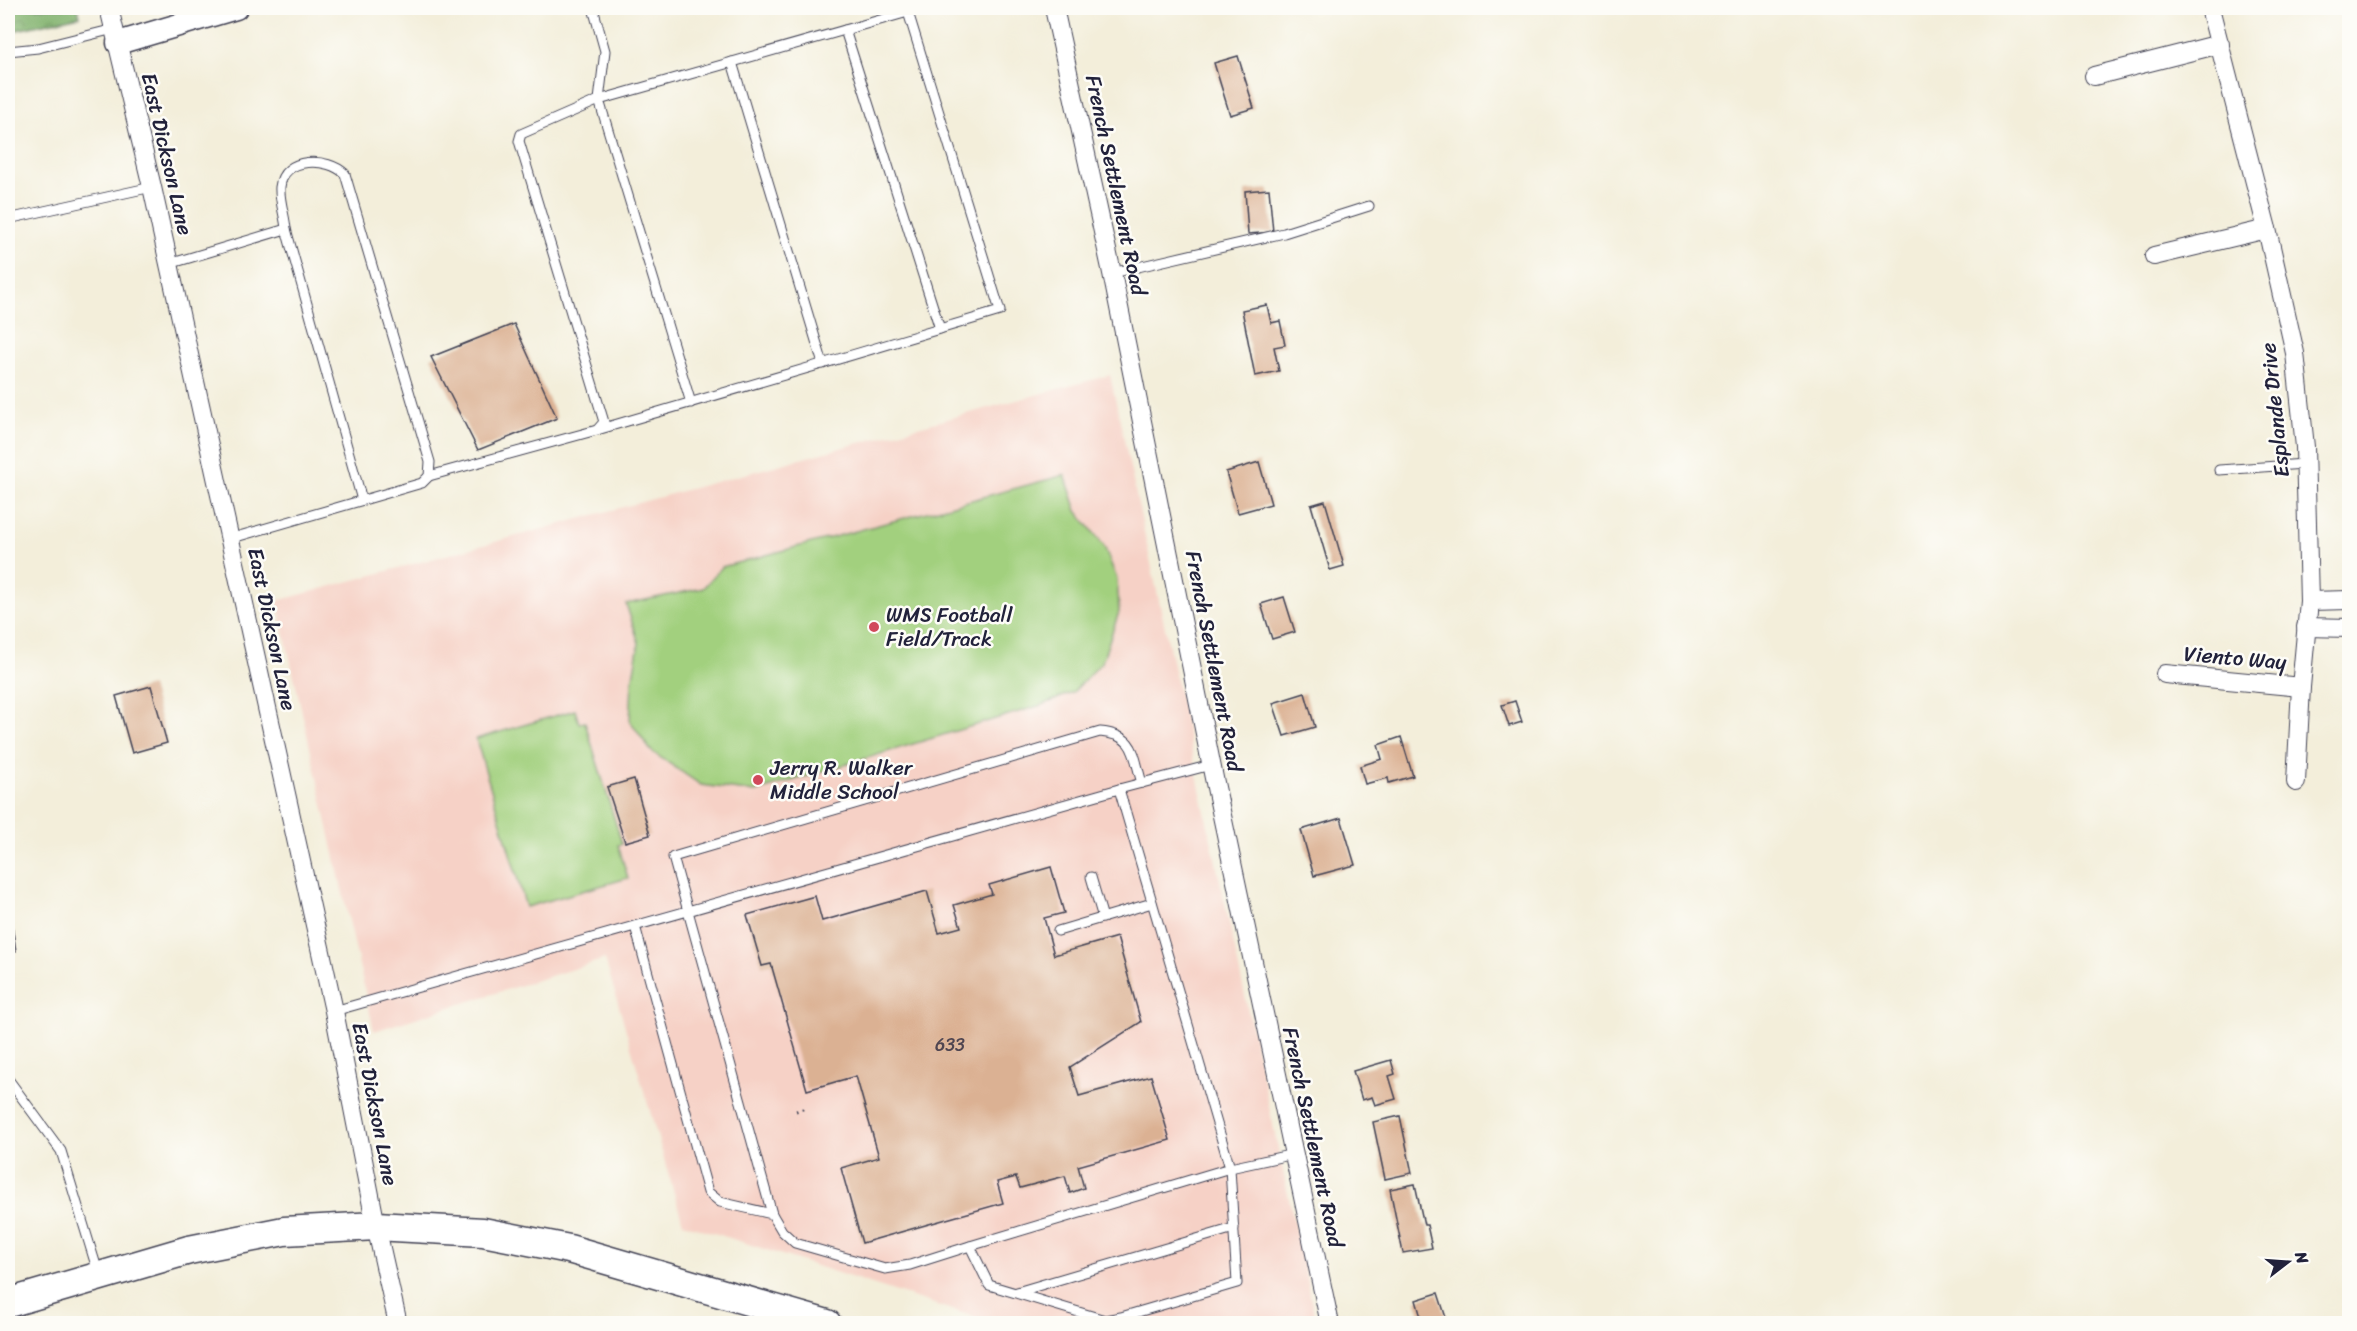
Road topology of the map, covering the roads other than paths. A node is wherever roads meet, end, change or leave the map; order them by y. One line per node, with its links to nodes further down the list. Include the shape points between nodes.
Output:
1 (109, 8): 7 (street, East Dickson Lane)
2 (236, 8): 7 (street)
3 (593, 8): 12 (lane, via 604,51)
4 (1054, 8): 20 (street, French Settlement Road)
5 (2210, 8): 8 (street, Esplande Drive)
6 (845, 30): 10 (lane); 21 (lane); 21 (lane, via 908,12 1000,311)
7 (116, 36): 9 (lane); 13 (street, East Dickson Lane)
8 (2220, 44): 11 (street); 17 (street, Esplande Drive)
9 (8, 51)
10 (732, 62): 12 (lane); 22 (lane)
11 (2094, 76)
12 (599, 100): 23 (lane); 24 (lane, via 521,134 519,141 604,422)
13 (152, 187): 15 (lane); 19 (street, East Dickson Lane)
14 (1369, 206): 20 (lane, via 1284,233)
15 (8, 219)
16 (286, 229): 19 (lane); 27 (lane, via 280,186 284,174 296,166 319,161 338,167 345,174 430,462); 28 (lane)
17 (2267, 229): 18 (street); 25 (street, Esplande Drive, via 2295,353)
18 (2154, 256)
19 (169, 264): 29 (street, East Dickson Lane)
20 (1112, 273): 36 (street, French Settlement Road)
21 (940, 329): 22 (lane)
22 (823, 364): 23 (lane)
23 (691, 403): 24 (lane)
24 (597, 430): 27 (lane)
25 (2305, 464): 26 (lane); 31 (street, Esplande Drive)
26 (2219, 470)
27 (429, 476): 28 (lane, via 422,483)
28 (362, 500): 29 (lane)
29 (229, 539): 46 (street, East Dickson Lane)
30 (2349, 600): 31 (street)
31 (2308, 601): 32 (street, Esplande Drive)
32 (2306, 627): 33 (street); 35 (street, Esplande Drive)
33 (2349, 628)
34 (2164, 674): 35 (street, Viento Way)
35 (2301, 687): 37 (street, Esplande Drive)
36 (1211, 765): 38 (lane); 48 (street, French Settlement Road)
37 (2296, 782)
38 (1142, 783): 39 (lane); 42 (lane, via 1130,743 1117,733 1100,732 674,857)
39 (1119, 789): 41 (lane); 42 (lane)
40 (1091, 876): 43 (lane)
41 (1152, 903): 43 (lane); 49 (lane)
42 (687, 911): 44 (lane); 50 (lane)
43 (1102, 918): 45 (lane)
44 (635, 926): 46 (lane); 50 (lane, via 708,1192 720,1202)
45 (1058, 931)
46 (334, 1011): 51 (street, East Dickson Lane)
47 (8, 1079): 54 (lane, via 61,1151)
48 (1294, 1154): 49 (lane); 59 (street, French Settlement Road)
49 (1230, 1168): 52 (lane); 53 (lane)
50 (772, 1214): 53 (lane, via 782,1231 795,1242 885,1269)
51 (376, 1226): 54 (main road, via 284,1231 189,1250); 57 (street, East Dickson Lane); 58 (main road, via 483,1232 569,1249)
52 (1234, 1228): 56 (lane); 56 (lane, via 1237,1283 1105,1320)
53 (970, 1246): 56 (lane, via 989,1285)
54 (99, 1275): 55 (main road)
55 (10, 1293)
56 (1016, 1293)
57 (398, 1323)
58 (827, 1323)
59 (1330, 1323)

